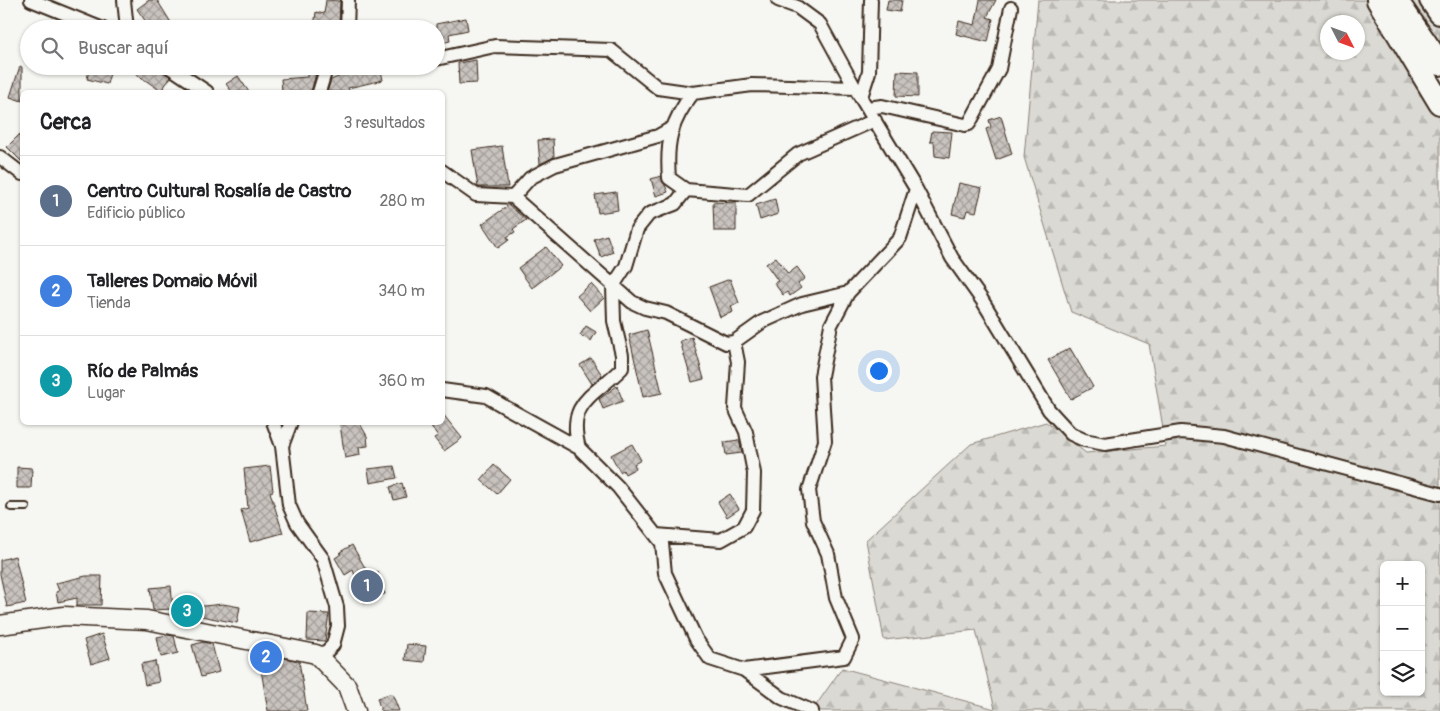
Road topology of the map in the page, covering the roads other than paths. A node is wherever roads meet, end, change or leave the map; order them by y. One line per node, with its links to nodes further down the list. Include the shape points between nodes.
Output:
1 (31, 0): 11 (street)
2 (124, 0): 12 (street)
3 (348, 0): 13 (street)
4 (778, 0): 20 (street, via 797,6 820,24)
5 (871, 0): 20 (street, via 869,72)
6 (1378, 0): 22 (highway)
7 (1396, 0): 15 (highway)
8 (1431, 0): 10 (highway)
9 (1011, 8): 23 (street, via 999,69 969,124 882,106)
10 (1440, 14)
11 (81, 20)
12 (127, 20)
13 (347, 20)
14 (445, 57): 21 (street, via 495,46 611,50 658,88)
15 (1440, 64)
16 (181, 75): 18 (street)
17 (324, 75): 19 (street)
18 (203, 90)
19 (320, 90)
20 (858, 92): 21 (street, via 752,85); 23 (street)
21 (693, 93): 25 (street)
22 (1440, 103)
23 (868, 108): 24 (street)
24 (875, 120): 29 (street); 30 (street, via 798,154 748,195)
25 (672, 128): 30 (street, via 667,161 669,178); 31 (street, via 658,136 555,166 530,178)
26 (0, 157): 27 (street)
27 (20, 172)
28 (445, 173): 31 (street, via 476,195)
29 (916, 189): 33 (street, via 900,238); 40 (street, via 952,258 982,300 1049,410 1071,434 1105,444 1181,432 1224,436)
30 (686, 190): 32 (street, via 675,204 649,214 638,229 626,266)
31 (512, 197): 32 (street)
32 (613, 286): 34 (street, via 632,302 666,313 720,341); 39 (street, via 614,321 622,368 589,395 578,410 574,430)
33 (848, 293): 34 (street, via 802,304 762,322); 46 (street, via 831,325 821,376 825,441 809,490 813,521 828,554 836,598 853,639 844,657)
34 (734, 342): 43 (street, via 738,362 735,408 746,432 754,473 753,510 744,527 721,540)
35 (445, 390): 39 (street, via 486,396)
36 (274, 425): 38 (street)
37 (290, 425): 38 (street)
38 (282, 446): 45 (street, via 289,505 323,560 338,608 337,636 326,652)
39 (579, 448): 43 (street, via 618,486)
40 (1440, 494)
41 (10, 507): 42 (lane)
42 (26, 507)
43 (656, 535): 46 (street, via 662,543 665,573 696,639 710,659)
44 (0, 625): 45 (street, via 64,616 146,620)
45 (316, 654): 47 (street, via 346,686)
46 (744, 670): 48 (street, via 782,698)
47 (356, 711)
48 (812, 711)

